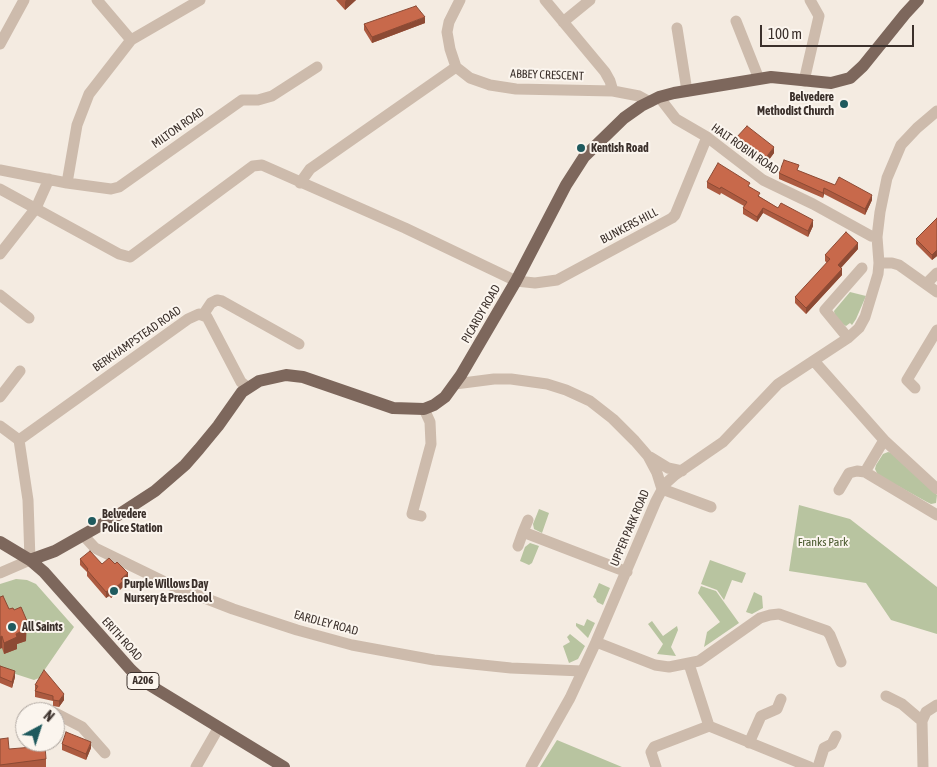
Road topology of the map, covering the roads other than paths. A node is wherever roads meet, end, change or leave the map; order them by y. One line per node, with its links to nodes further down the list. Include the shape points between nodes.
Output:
1 (24, 0): 13 (street)
2 (97, 0): 12 (street)
3 (200, 0): 12 (street)
4 (460, 0): 15 (street, via 447,32)
5 (545, 0): 10 (street)
6 (590, 0): 10 (street)
7 (810, 0): 17 (street, via 819,16)
8 (918, 0): 17 (main road, PICARDY ROAD, via 850,78 831,83)
9 (736, 21): 16 (street)
10 (563, 22): 18 (street, via 605,72)
11 (677, 28): 19 (street)
12 (131, 40): 25 (street, via 89,94 77,125)
13 (0, 44)
14 (317, 67): 25 (street, MILTON ROAD, via 272,96 242,100 119,187 112,189)
15 (456, 67): 18 (street, ABBEY CRESCENT, via 470,78 516,89); 26 (street, via 310,169)
16 (759, 79): 17 (main road, PICARDY ROAD, via 782,77); 19 (main road, PICARDY ROAD)
17 (804, 80)
18 (613, 91): 20 (street, ABBEY CRESCENT)
19 (687, 91): 20 (main road, PICARDY ROAD)
20 (655, 99): 22 (street, HALT ROBIN ROAD, via 676,119); 34 (main road, PICARDY ROAD, via 624,118 584,157)
21 (937, 111): 29 (street, UPPER PARK ROAD, via 901,145 885,184)
22 (707, 137): 29 (street, HALT ROBIN ROAD, via 763,180); 34 (street, BUNKERS HILL, via 675,215 669,220 557,280)
23 (0, 170): 24 (street, MILTON ROAD)
24 (49, 179): 25 (street, MILTON ROAD); 28 (street)
25 (67, 183)
26 (300, 183): 28 (street, via 262,165 253,166 130,257); 34 (street)
27 (0, 189): 28 (street)
28 (36, 208): 30 (street)
29 (877, 238): 31 (street, UPPER PARK ROAD)
30 (0, 254)
31 (879, 263): 35 (street, via 899,265); 41 (street, UPPER PARK ROAD, via 865,317)
32 (862, 268): 41 (street, via 825,310)
33 (937, 272): 35 (street)
34 (516, 281): 45 (main road, PICARDY ROAD)
35 (926, 284): 36 (street)
36 (937, 292)
37 (0, 295): 39 (street)
38 (203, 315): 42 (street, BERKHAMPSTEAD ROAD, via 211,303 222,300); 46 (street); 51 (street, BERKHAMPSTEAD ROAD, via 188,319)
39 (30, 318)
40 (937, 330): 47 (street, via 907,380)
41 (848, 338): 43 (street, UPPER PARK ROAD)
42 (299, 344)
43 (814, 361): 52 (street); 54 (street, UPPER PARK ROAD, via 778,384 723,442)
44 (20, 371): 48 (street)
45 (455, 384): 49 (main road, PICARDY ROAD, via 445,397); 53 (street, via 511,379 566,390 590,401 613,419)
46 (247, 388): 49 (main road, via 272,377 303,377 393,408); 64 (main road, via 199,449 170,479)
47 (915, 388)
48 (0, 397)
49 (424, 409): 60 (street, via 430,422 431,444)
50 (0, 426): 51 (street)
51 (19, 440): 67 (street, via 28,500)
52 (884, 440): 55 (street); 57 (street)
53 (648, 456): 54 (street, via 668,468); 56 (street, via 658,473)
54 (682, 471): 56 (street, UPPER PARK ROAD)
55 (864, 472): 58 (street, via 850,473); 61 (street)
56 (662, 489): 59 (street); 68 (street, UPPER PARK ROAD)
57 (937, 489)
58 (839, 490)
59 (711, 507)
60 (412, 514)
61 (937, 515)
62 (528, 520): 63 (street)
63 (523, 532): 66 (street); 68 (street)
64 (83, 535): 67 (main road); 73 (street, EARDLEY ROAD, via 95,548 171,585 297,630 434,660)
65 (0, 542): 67 (main road, A206)
66 (518, 546)
67 (30, 560): 69 (street); 79 (main road, ERITH ROAD / A206, via 52,579 143,681)
68 (626, 572): 70 (street, UPPER PARK ROAD)
69 (0, 573)
70 (596, 642): 72 (street, via 655,665); 73 (street, UPPER PARK ROAD)
71 (841, 662): 72 (street, via 827,632 775,614 760,618 704,658)
72 (689, 664): 80 (street)
73 (582, 671): 87 (street, UPPER PARK ROAD)
74 (886, 696): 78 (street, via 902,704)
75 (781, 699): 82 (street, via 777,709 761,716)
76 (937, 705): 78 (street, via 926,712)
77 (65, 718): 83 (street, via 82,727)
78 (922, 721): 91 (street)
79 (219, 726): 85 (street); 86 (main road, ERITH ROAD / A206)
80 (709, 726): 82 (street); 88 (street, via 654,747 651,752)
81 (836, 736): 90 (street, via 832,744 824,748)
82 (749, 743): 84 (street)
83 (105, 753)
84 (784, 762): 89 (street)
85 (196, 767)
86 (284, 767)
87 (531, 767)
88 (656, 767)
89 (810, 767)
90 (818, 767)
91 (923, 767)

